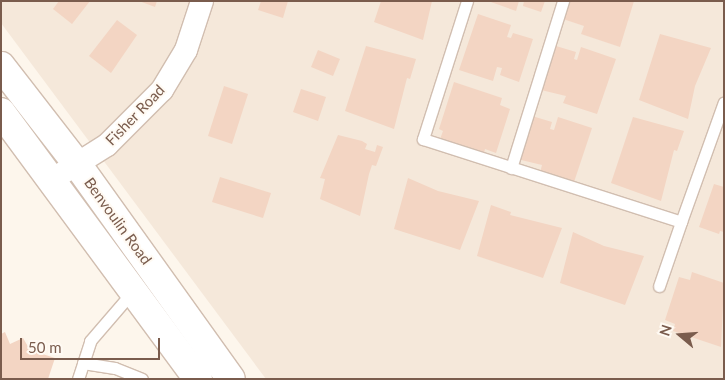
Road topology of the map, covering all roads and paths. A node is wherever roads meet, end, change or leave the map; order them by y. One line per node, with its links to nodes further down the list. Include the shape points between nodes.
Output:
1 (202, 1): 7 (street, Fisher Road, via 186,50 162,90 107,145)
2 (467, 1): 8 (lane, via 423,139)
3 (563, 1): 8 (lane)
4 (1, 66): 7 (main road, Benvoulin Road)
5 (724, 102): 10 (lane)
6 (1, 112): 9 (main road, Benvoulin Road)
7 (77, 164): 9 (street, Fisher Road); 17 (main road, Benvoulin Road)
8 (512, 168): 10 (lane)
9 (52, 179): 12 (main road, Benvoulin Road)
10 (680, 222): 11 (lane)
11 (659, 286)
12 (133, 291): 13 (lane, via 90,341); 16 (main road, Benvoulin Road)
13 (83, 363): 14 (lane); 15 (lane, via 116,368)
14 (78, 379)
15 (142, 379)
16 (198, 379)
17 (231, 379)

